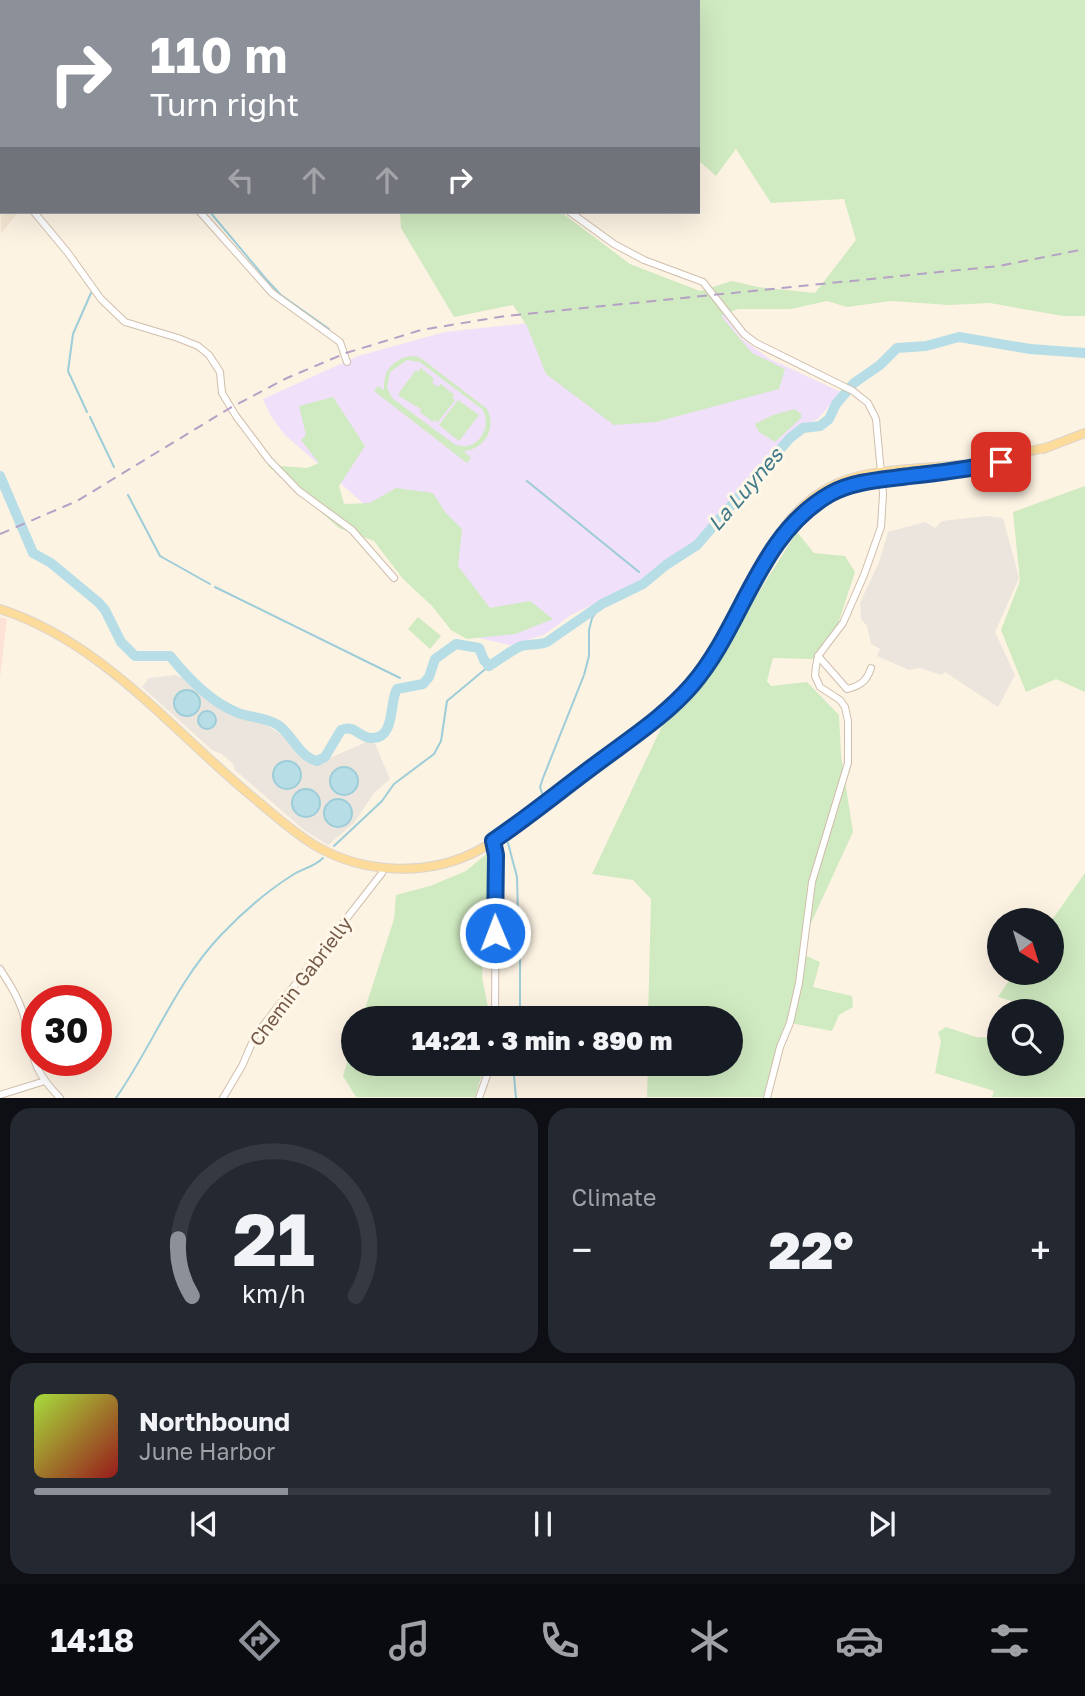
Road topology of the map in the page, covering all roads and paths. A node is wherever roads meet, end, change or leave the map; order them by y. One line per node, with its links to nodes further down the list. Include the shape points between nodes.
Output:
1 (36, 214): 7 (street, via 101,299 125,321 198,346 209,355 220,372 222,393 269,460 299,491 352,530)
2 (202, 214): 4 (street, via 272,293 340,342)
3 (573, 214): 6 (street, via 644,260 703,282 756,343 869,403)
4 (347, 362)
5 (1085, 433): 6 (main road, via 1026,456 976,468)
6 (881, 474): 9 (street, via 881,527 843,623); 11 (main road, via 840,481 813,496 791,517 713,657 683,695)
7 (394, 578)
8 (0, 609): 12 (main road, via 93,656 304,838 333,854)
9 (818, 656): 10 (street, via 847,689 861,684); 21 (street, via 817,682 845,707 848,763 812,882 799,983)
10 (871, 668)
11 (493, 841): 12 (main road, via 445,863); 14 (street)
12 (383, 868): 19 (street, Chemin Gabrielly, via 255,1036)
13 (0, 969): 16 (street, via 19,1001 32,1054)
14 (495, 1006)
15 (487, 1076): 20 (street)
16 (45, 1081): 17 (street); 18 (street)
17 (0, 1095)
18 (60, 1097)
19 (223, 1097)
20 (479, 1097)
21 (767, 1097)

